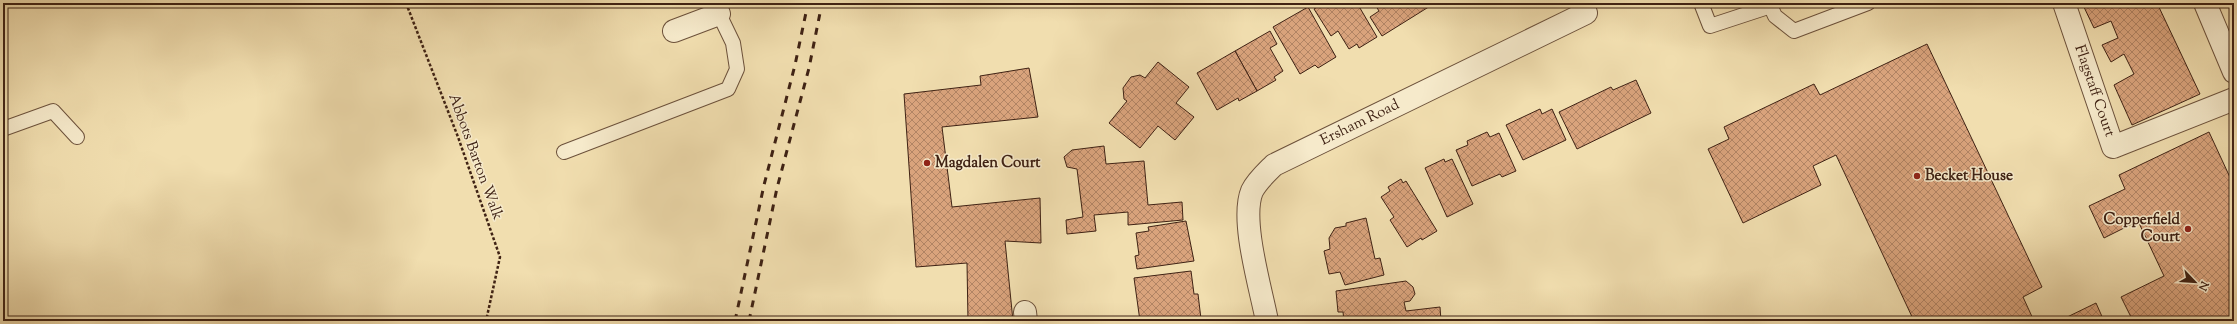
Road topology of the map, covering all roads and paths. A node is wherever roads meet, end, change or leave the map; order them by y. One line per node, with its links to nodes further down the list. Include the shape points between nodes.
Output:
1 (406, 3): 15 (path, Abbots Barton Walk, via 458,137 500,258)
2 (1582, 3): 16 (street, Ersham Road, via 1586,13 1274,165 1260,179 1252,191 1248,209 1249,229)
3 (1701, 3): 7 (lane, via 1710,26)
4 (1868, 3): 7 (lane, via 1794,31 1775,16)
5 (2064, 3): 11 (street, Flagstaff Court, via 2113,147)
6 (2205, 3): 10 (street)
7 (1770, 4)
8 (717, 9): 9 (street); 14 (lane, via 733,43 736,69 728,89)
9 (674, 31)
10 (2234, 72)
11 (2234, 99)
12 (3, 129): 13 (lane, via 53,111)
13 (77, 137)
14 (564, 152)
15 (486, 321)
16 (1267, 321)

